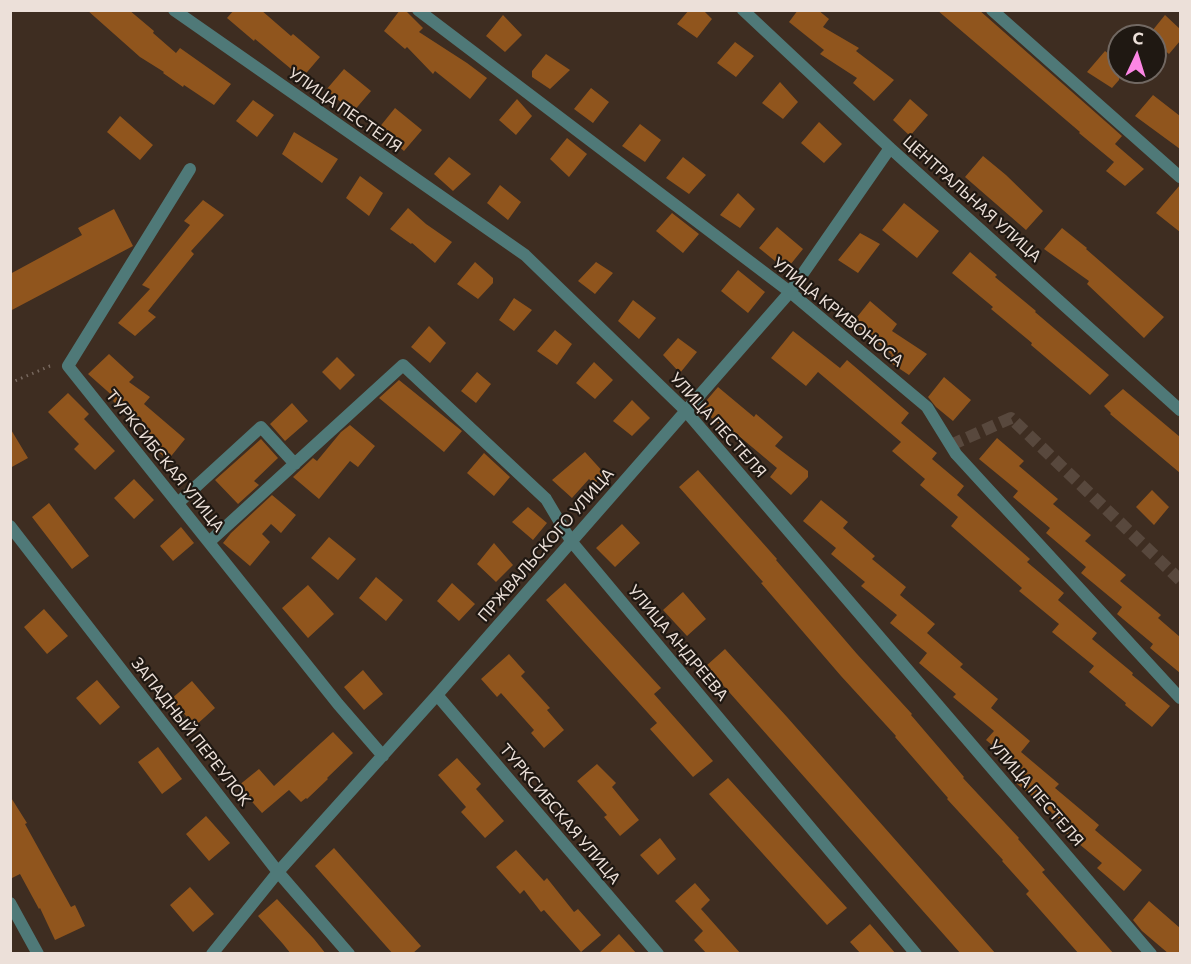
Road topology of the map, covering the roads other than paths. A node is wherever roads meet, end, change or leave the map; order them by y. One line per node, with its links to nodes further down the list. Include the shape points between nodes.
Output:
1 (174, 10): 9 (street, УЛИЦА ПЕСТЕЛЯ, via 525,255)
2 (418, 10): 8 (street, УЛИЦА КРИВОНОСА)
3 (743, 10): 5 (street, ЦЕНТРАЛЬНАЯ УЛИЦА)
4 (992, 10): 7 (street)
5 (890, 148): 8 (street, ПРЖВАЛЬСКОГО УЛИЦА); 10 (street, ЦЕНТРАЛЬНАЯ УЛИЦА)
6 (190, 169): 12 (street, ТУРКСИБСКАЯ УЛИЦА, via 68,366)
7 (1180, 177)
8 (790, 292): 9 (street, ПРЖВАЛЬСКОГО УЛИЦА); 17 (street, УЛИЦА КРИВОНОСА, via 927,407 956,454)
9 (685, 410): 14 (street, ПРЖВАЛЬСКОГО УЛИЦА); 26 (street, УЛИЦА ПЕСТЕЛЯ)
10 (1180, 411)
11 (295, 464): 12 (street, via 261,427); 14 (street, УЛИЦА АНДРЕЕВА, via 403,365 546,499); 15 (street)
12 (178, 503): 15 (street, ТУРКСИБСКАЯ УЛИЦА)
13 (10, 526): 19 (street, ЗАПАДНЫЙ ПЕРЕУЛОК)
14 (571, 541): 16 (street, ПРЖВАЛЬСКОГО УЛИЦА); 25 (street, УЛИЦА АНДРЕЕВА)
15 (209, 542): 18 (street, ТУРКСИБСКАЯ УЛИЦА)
16 (437, 695): 18 (street, ПРЖВАЛЬСКОГО УЛИЦА); 24 (street, ТУРКСИБСКАЯ УЛИЦА)
17 (1180, 698)
18 (383, 756): 19 (street, ПРЖВАЛЬСКОГО УЛИЦА)
19 (278, 872): 22 (street, ПРЖВАЛЬСКОГО УЛИЦА); 23 (street, ЗАПАДНЫЙ ПЕРЕУЛОК)
20 (10, 903): 21 (street)
21 (38, 954)
22 (212, 954)
23 (350, 954)
24 (658, 954)
25 (916, 954)
26 (1151, 954)

